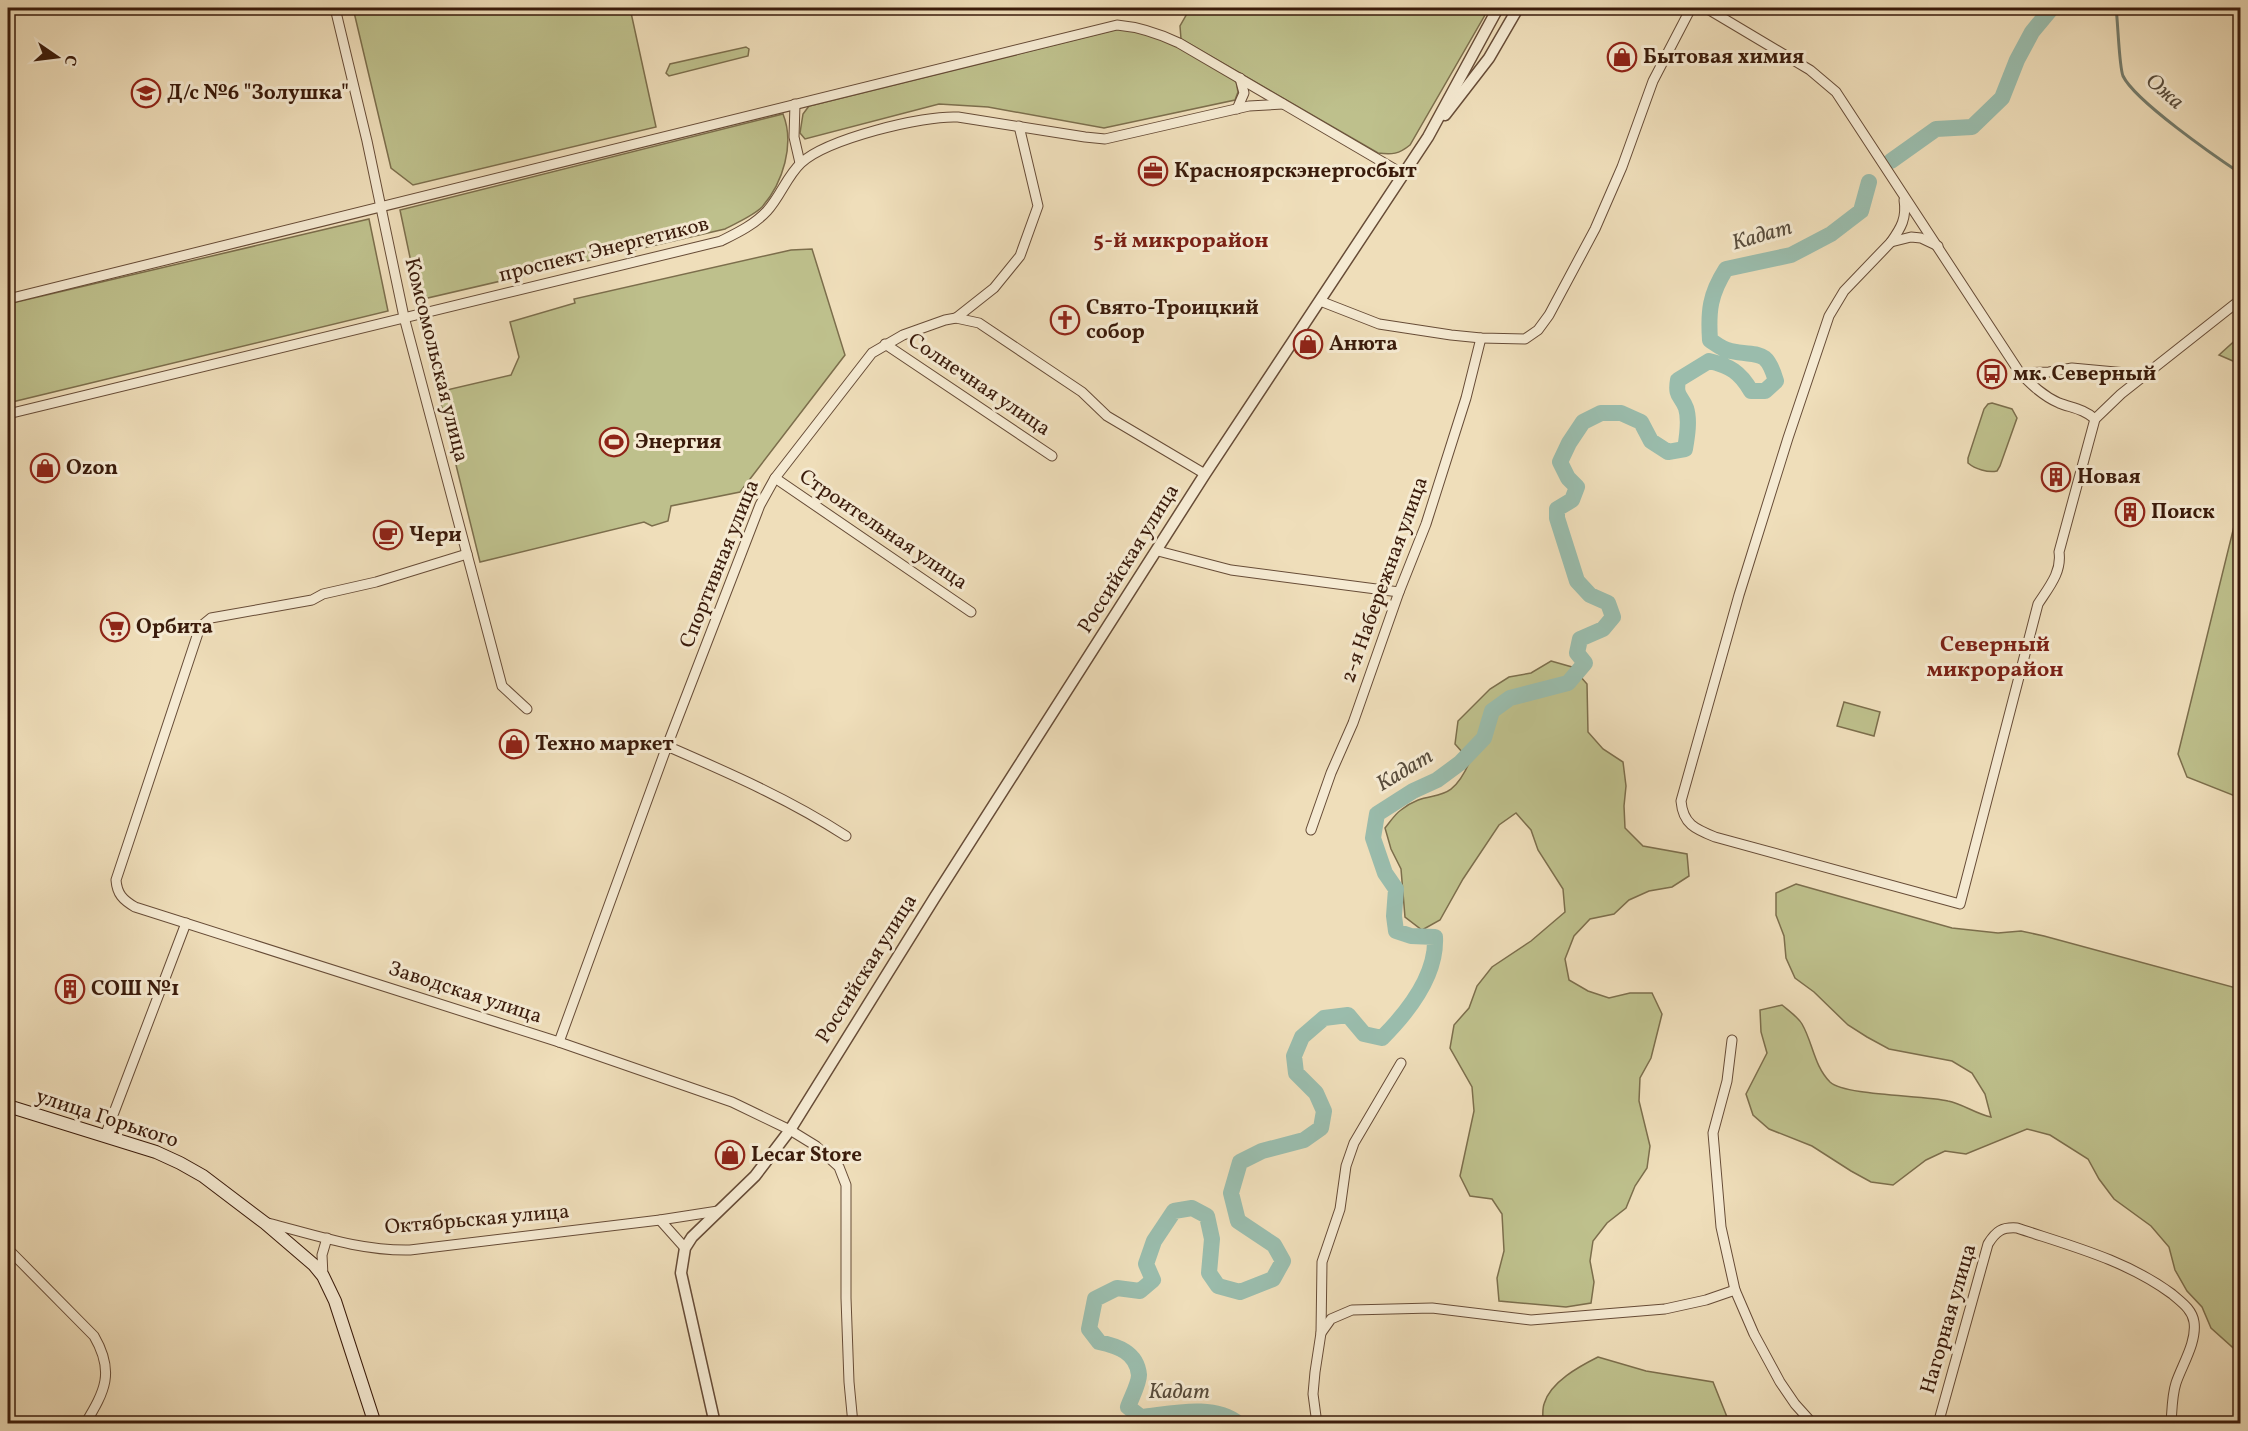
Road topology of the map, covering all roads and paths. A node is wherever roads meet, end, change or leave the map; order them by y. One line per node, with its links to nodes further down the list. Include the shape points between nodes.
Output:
1 (334, 8): 15 (street, Комсомольская улица)
2 (1498, 8): 11 (street, Российская улица)
3 (1518, 8): 11 (street, via 1489,58)
4 (1691, 8): 23 (street, via 1653,81 1595,229 1549,315 1525,339)
5 (1706, 8): 14 (street, via 1823,79 1836,92)
6 (1240, 78): 7 (street, via 1157,32 1117,25); 8 (street); 9 (street, via 1244,93)
7 (795, 104): 12 (street, via 794,137); 15 (street)
8 (1284, 104): 9 (street, проспект Энергетиков); 13 (street)
9 (1237, 109): 10 (street, проспект Энергетиков, via 1105,138)
10 (1019, 126): 12 (street, проспект Энергетиков, via 942,116 852,138 826,147); 22 (street, via 1038,206 1020,256 994,288)
11 (1428, 137): 13 (street, Российская улица)
12 (801, 163): 21 (street, проспект Энергетиков, via 767,211 721,241)
13 (1403, 174): 20 (street, Российская улица)
14 (1904, 198): 16 (street, via 1903,225); 17 (street)
15 (381, 206): 18 (street); 21 (street, Комсомольская улица)
16 (1891, 242): 17 (street, via 1911,237); 28 (street, via 1844,291 1829,316 1816,351 1739,595 1681,801 1687,821 1715,837 1960,904 2038,604 2061,563 2059,552)
17 (1938, 246): 25 (street)
18 (8, 298)
19 (2241, 300): 26 (street)
20 (1320, 301): 23 (street, via 1379,324); 30 (street, Российская улица)
21 (404, 317): 27 (street, проспект Энергетиков); 33 (street, Комсомольская улица)
22 (956, 318): 24 (street, Спортивная улица); 30 (street, via 979,323 1082,392 1107,416)
23 (1481, 338): 34 (street, 2-я Набережная улица, via 1452,446)
24 (885, 344): 29 (street, Солнечная улица); 31 (street, Спортивная улица, via 862,363)
25 (2020, 373): 26 (street, via 2072,368); 28 (street, via 2040,393 2086,411)
26 (2148, 375): 28 (street)
27 (8, 414)
28 (2095, 419)
29 (1052, 456)
30 (1205, 474): 32 (street, Российская улица)
31 (775, 478): 35 (street, Строительная улица); 37 (street, Спортивная улица, via 760,505)
32 (1158, 551): 34 (street, via 1231,570); 45 (street, Российская улица)
33 (466, 554): 36 (street, Комсомольская улица, via 502,686); 40 (street, Заводская улица, via 312,600 211,618 200,627 116,880 125,902)
34 (1399, 592): 38 (street, 2-я Набережная улица)
35 (971, 612)
36 (526, 710)
37 (667, 746): 39 (street, via 806,810); 42 (street, Спортивная улица)
38 (1311, 830)
39 (846, 836)
40 (186, 923): 42 (street, Заводская улица); 46 (street)
41 (1732, 1040): 54 (street, via 1713,1133 1721,1227)
42 (559, 1042): 45 (street, Заводская улица, via 732,1102)
43 (1401, 1063): 55 (street, via 1354,1143 1346,1166 1340,1209 1322,1262)
44 (8, 1106): 46 (main road, улица Горького)
45 (790, 1130): 47 (street, Российская улица, via 755,1176); 59 (street, via 831,1157 846,1185)
46 (105, 1136): 49 (main road, улица Горького, via 180,1163)
47 (718, 1211): 48 (street, Октябрьская улица); 51 (street, Российская улица)
48 (660, 1220): 50 (street, Октябрьская улица, via 410,1250 359,1247); 51 (street)
49 (265, 1223): 50 (street, Октябрьская улица); 53 (main road, улица Горького)
50 (327, 1238): 53 (street, via 322,1255)
51 (685, 1248): 58 (street, via 681,1273)
52 (8, 1249): 56 (street, via 94,1336 103,1351 106,1380)
53 (323, 1276): 57 (main road, улица Горького, via 335,1301)
54 (1735, 1290): 55 (street, via 1665,1309 1531,1320 1432,1308 1352,1310 1331,1319); 61 (street, via 1780,1382)
55 (1322, 1333): 60 (street, via 1313,1394)
56 (85, 1424)
57 (375, 1424)
58 (715, 1424)
59 (853, 1424)
60 (1317, 1424)
61 (1813, 1424)
62 (1938, 1424): 63 (street, Нагорная улица, via 1988,1244 2001,1229 2017,1228 2131,1268 2152,1279 2190,1310 2194,1320 2191,1344 2175,1386)
63 (2170, 1424)

